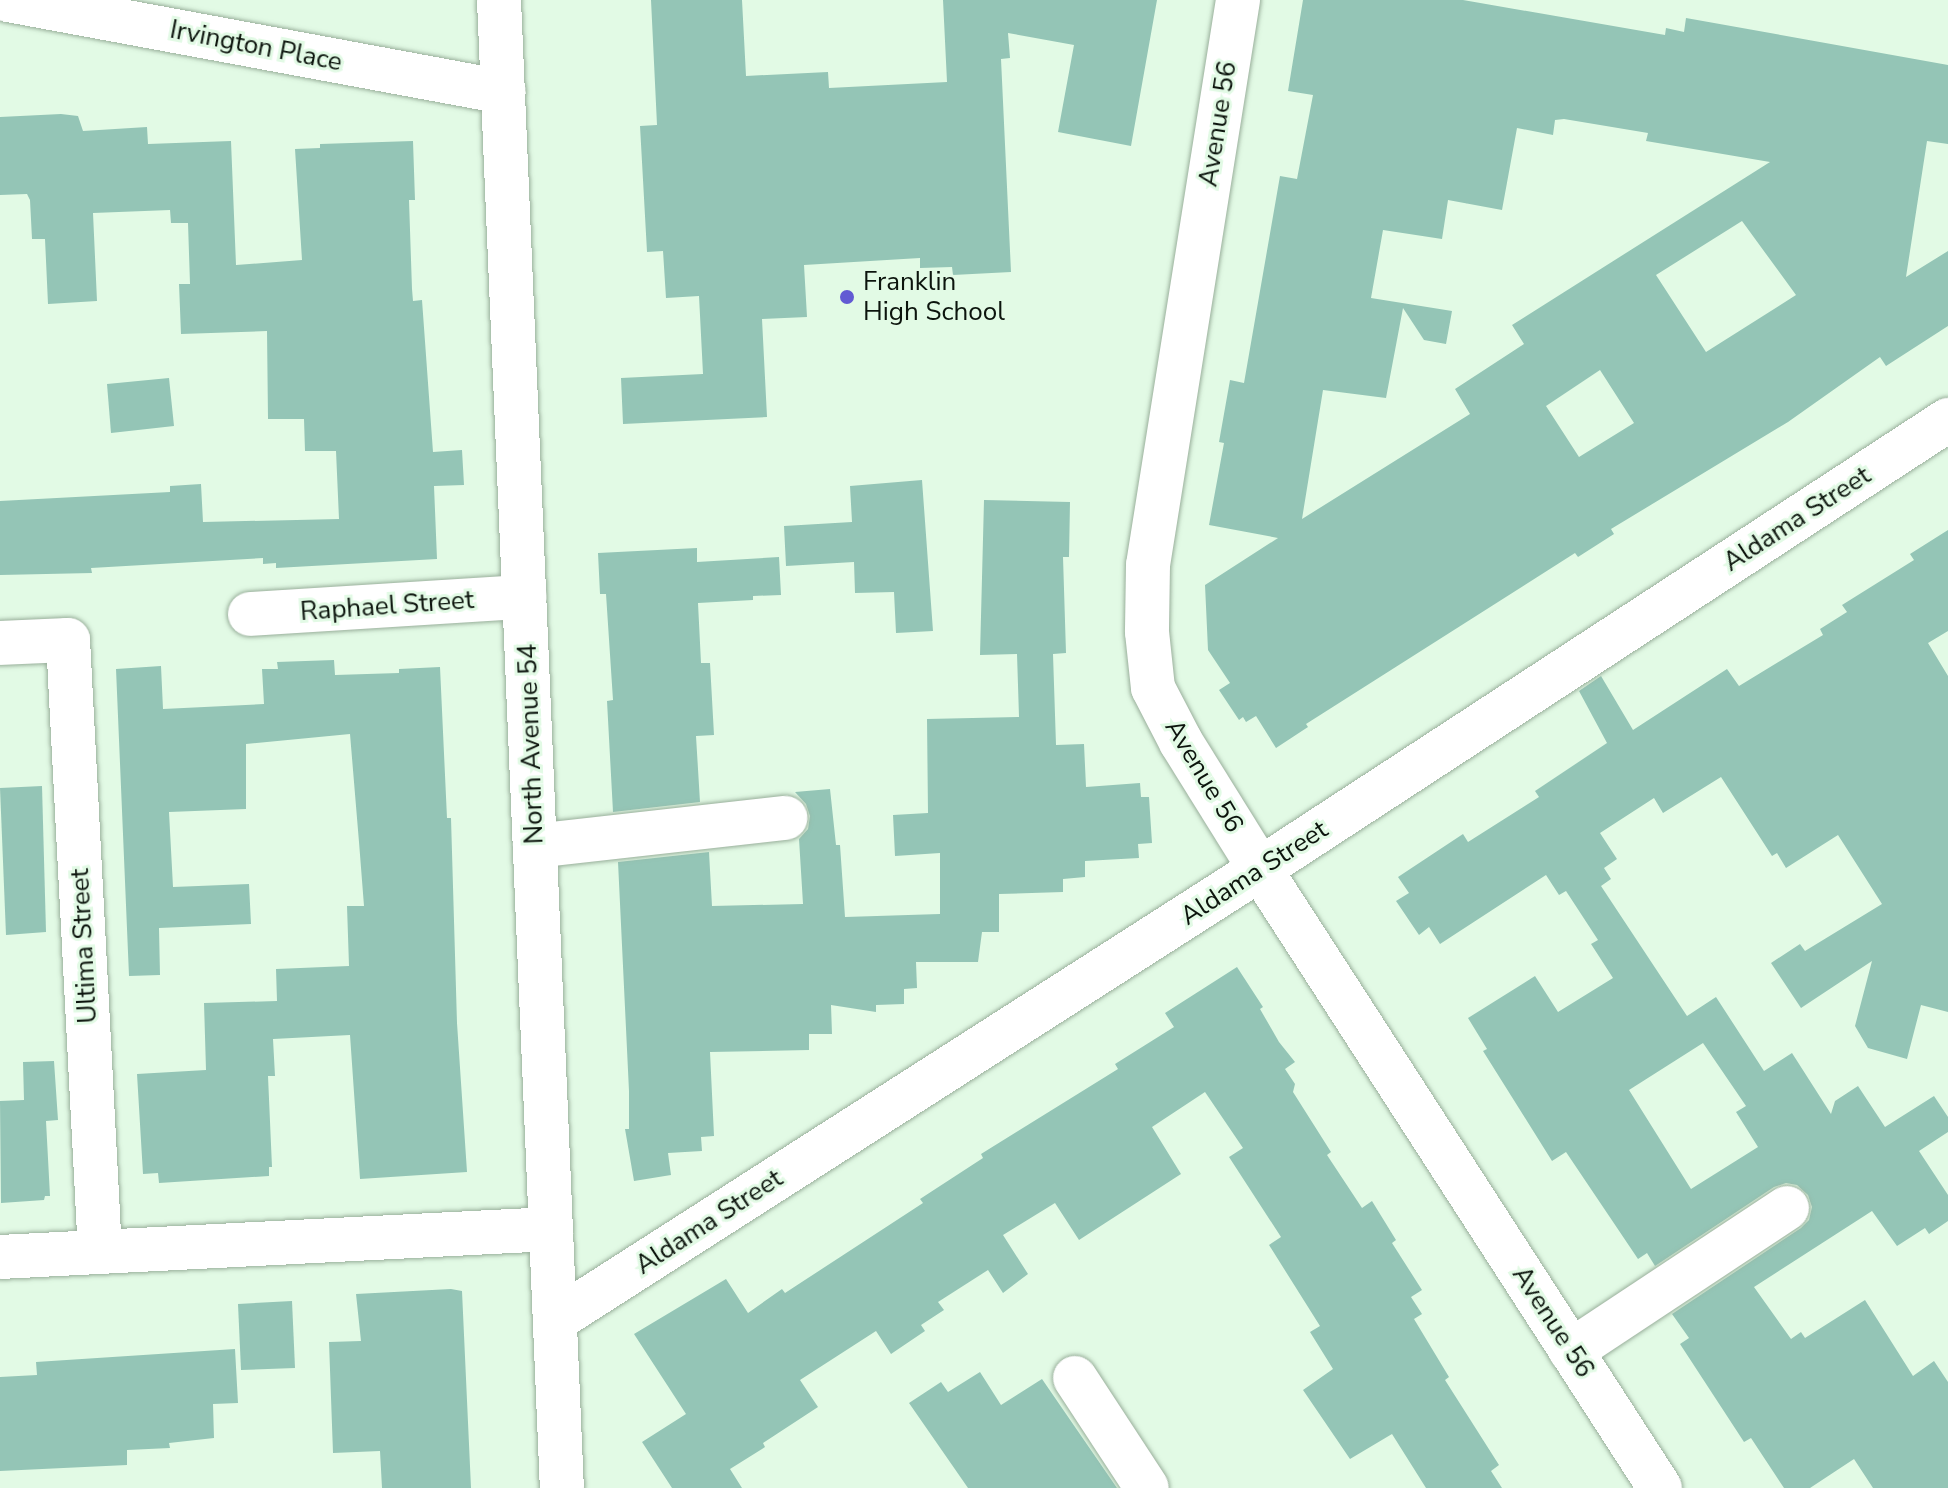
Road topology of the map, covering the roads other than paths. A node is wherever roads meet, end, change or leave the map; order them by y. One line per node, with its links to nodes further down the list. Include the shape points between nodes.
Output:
1 (8, 0): 4 (street, Irvington Place)
2 (499, 0): 4 (street, North Avenue 54)
3 (1238, 0): 11 (street, Avenue 56, via 1148,565 1147,632 1153,688)
4 (504, 92): 6 (street, North Avenue 54)
5 (1948, 420): 11 (street, Aldama Street)
6 (524, 597): 7 (street, Raphael Street); 10 (street, North Avenue 54)
7 (250, 614)
8 (0, 643): 14 (street, Ultima Street, via 68,640)
9 (785, 818): 10 (street)
10 (535, 846): 13 (street, North Avenue 54)
11 (1260, 869): 16 (street, Aldama Street); 17 (street, Avenue 56)
12 (1787, 1208): 17 (street)
13 (551, 1229): 14 (street); 16 (street, North Avenue 54)
14 (100, 1252): 15 (street)
15 (0, 1257)
16 (557, 1319): 19 (street, North Avenue 54)
17 (1571, 1351): 21 (street, Avenue 56)
18 (1075, 1378): 20 (street)
19 (562, 1488)
20 (1147, 1488)
21 (1660, 1488)

